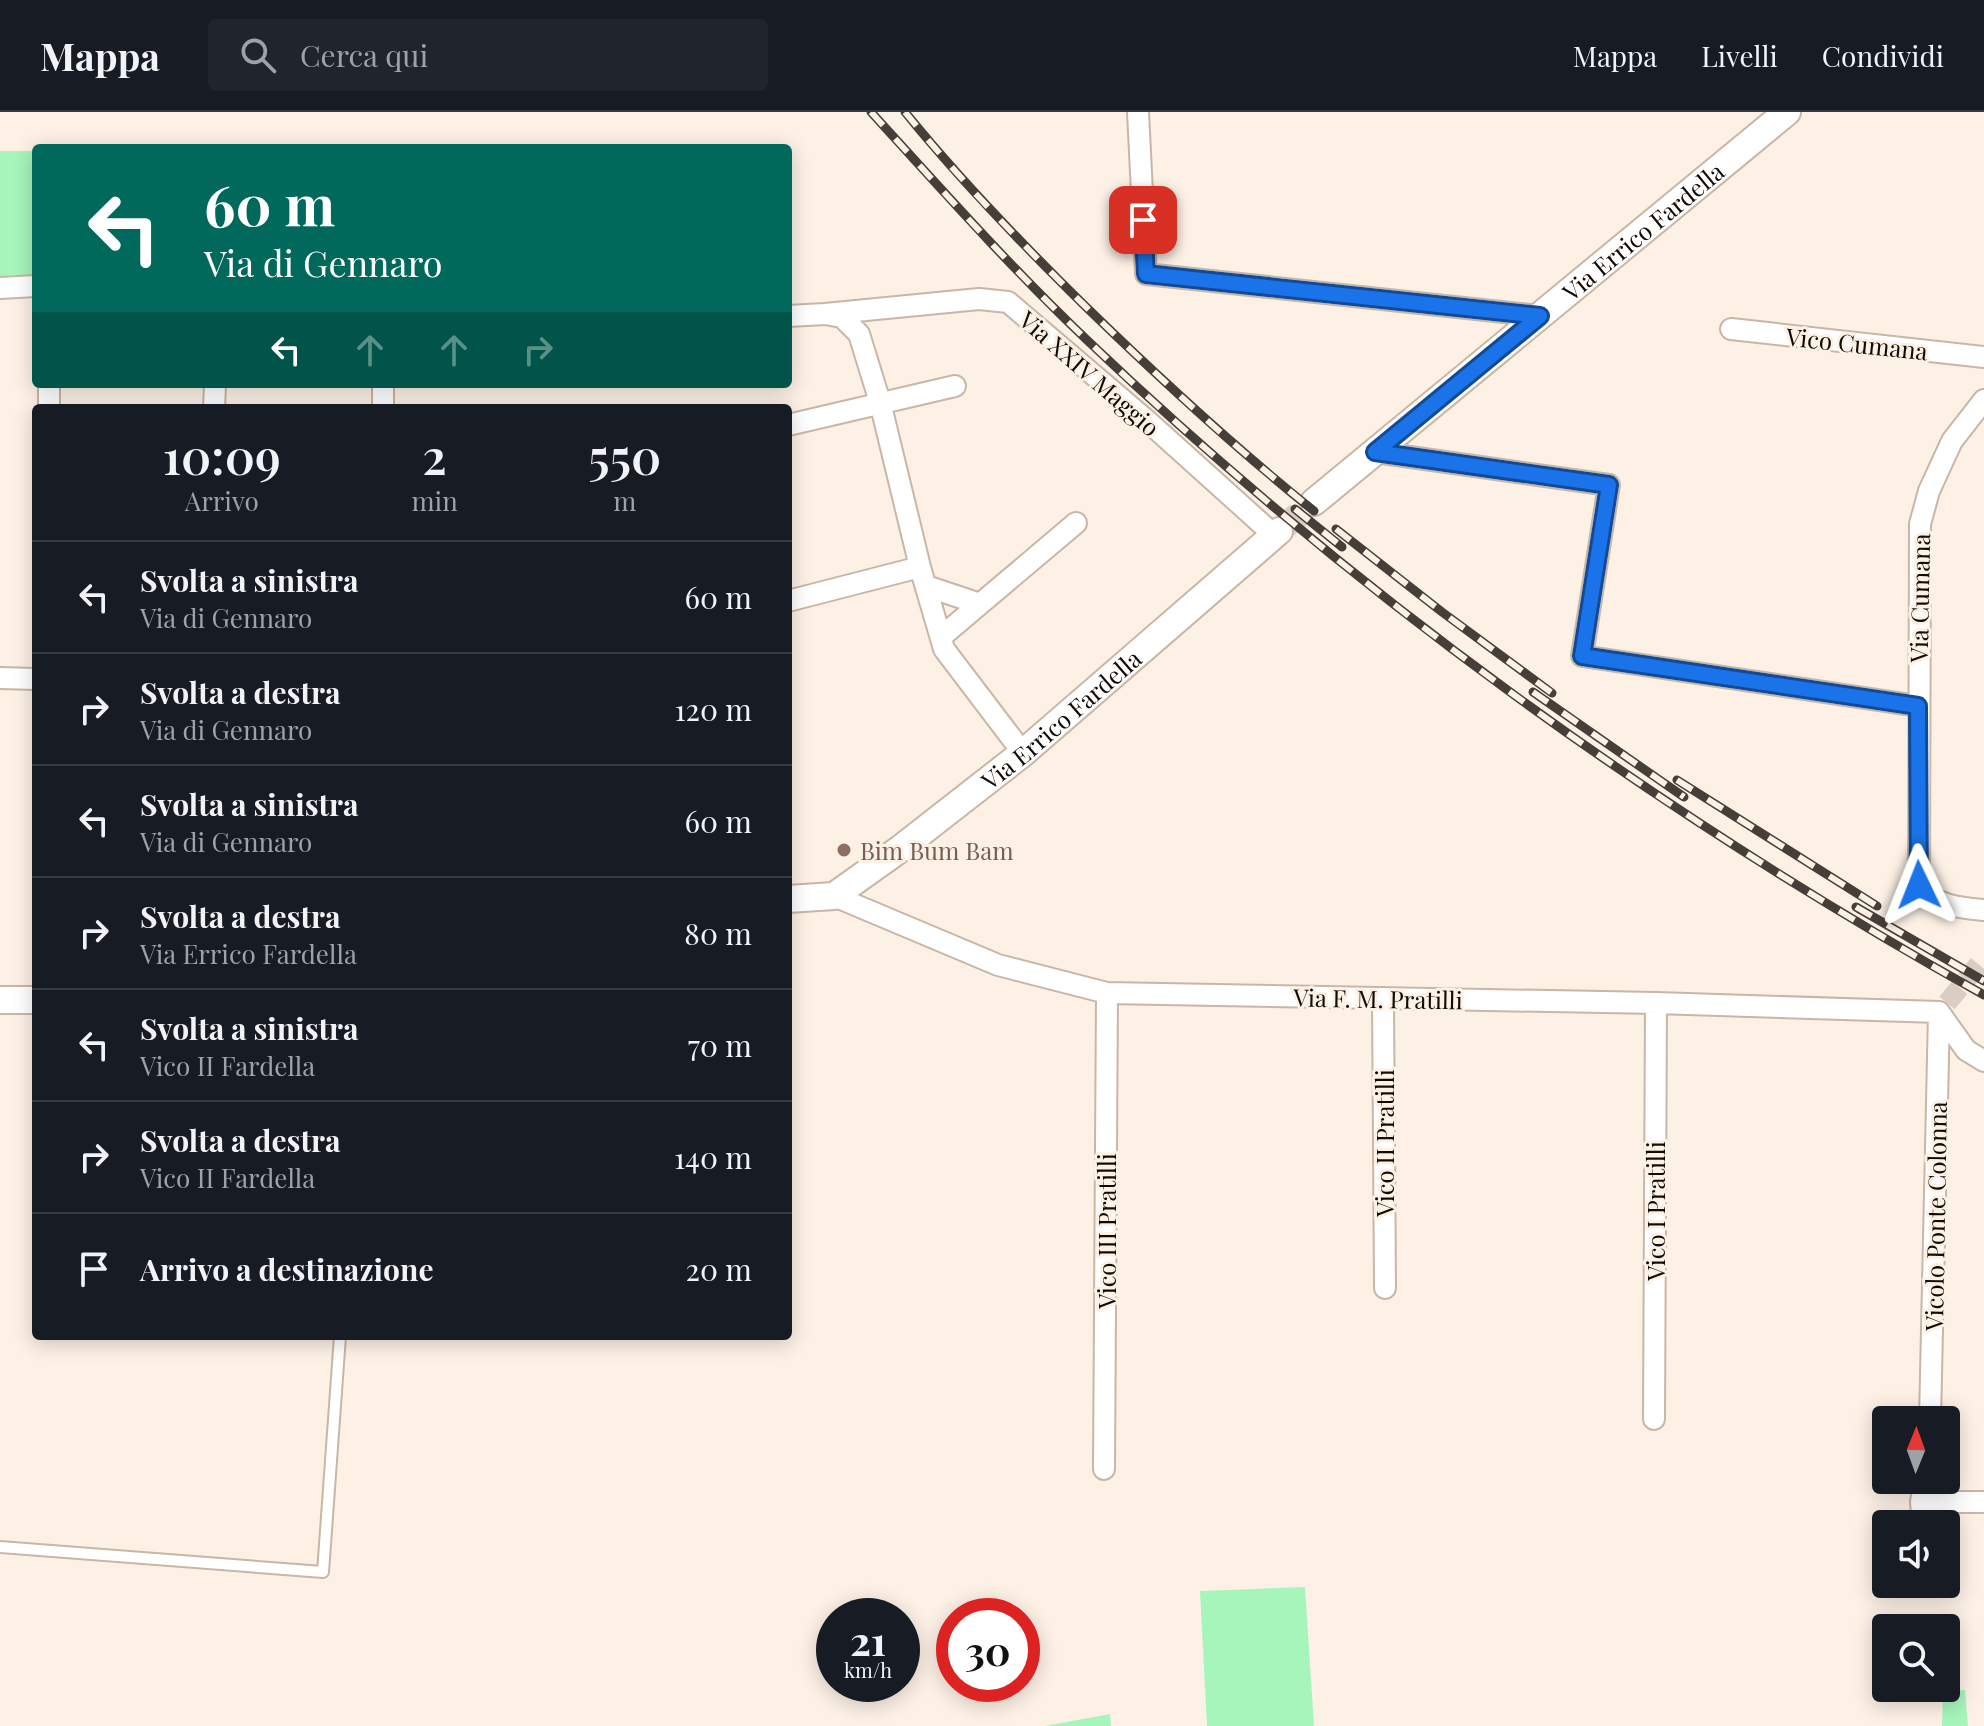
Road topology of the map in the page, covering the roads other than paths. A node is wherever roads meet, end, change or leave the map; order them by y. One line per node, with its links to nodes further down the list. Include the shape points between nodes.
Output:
1 (1138, 112): 7 (street, via 1146,274)
2 (1787, 112): 7 (street, Via Errico Fardella)
3 (32, 286): 4 (street)
4 (0, 288)
5 (825, 314): 6 (street, Via XXIV Maggio); 12 (street, via 842,317 859,334); 17 (street, Via XXIV Maggio, via 979,299 1008,302)
6 (792, 316)
7 (1540, 316): 14 (street, Via Errico Fardella)
8 (1731, 329): 9 (street, Vico Cumana)
9 (1984, 357)
10 (955, 386): 12 (street)
11 (1984, 400): 24 (street, Via Cumana, via 1952,441 1920,524)
12 (880, 402): 13 (street); 18 (street)
13 (792, 424)
14 (1375, 452): 15 (street, Via Errico Fardella); 24 (street, via 1609,485 1582,656)
15 (1314, 502)
16 (1076, 523): 20 (street)
17 (1276, 533): 25 (street, Via Errico Fardella)
18 (923, 576): 19 (street); 20 (street); 21 (street)
19 (792, 600)
20 (980, 604): 21 (street)
21 (941, 637): 25 (street, via 944,649)
22 (0, 678): 23 (street)
23 (32, 679)
24 (1918, 706): 28 (street, Via Cumana, via 1919,885 1942,904)
25 (1023, 753): 26 (street, Via Errico Fardella)
26 (834, 896): 27 (street); 29 (street, Via F. M. Pratilli, via 998,965)
27 (792, 899)
28 (1984, 910)
29 (1107, 993): 30 (street, Via F. M. Pratilli); 40 (street, Vico III Pratilli)
30 (1383, 998): 33 (street, Via F. M. Pratilli); 36 (street, Vico II Pratilli)
31 (0, 1000): 32 (street)
32 (32, 1000)
33 (1656, 1003): 34 (street, Via F. M. Pratilli); 39 (street, Vico I Pratilli)
34 (1943, 1008): 35 (street, via 1966,1050); 38 (street, Vicolo Ponte Colonna)
35 (1984, 1061)
36 (1385, 1288)
37 (340, 1340): 45 (lane, via 323,1572)
38 (1930, 1406)
39 (1654, 1419)
40 (1104, 1469)
41 (1922, 1494): 42 (street)
42 (1921, 1502): 43 (street); 44 (street)
43 (1984, 1502)
44 (1922, 1510)
45 (0, 1547)

